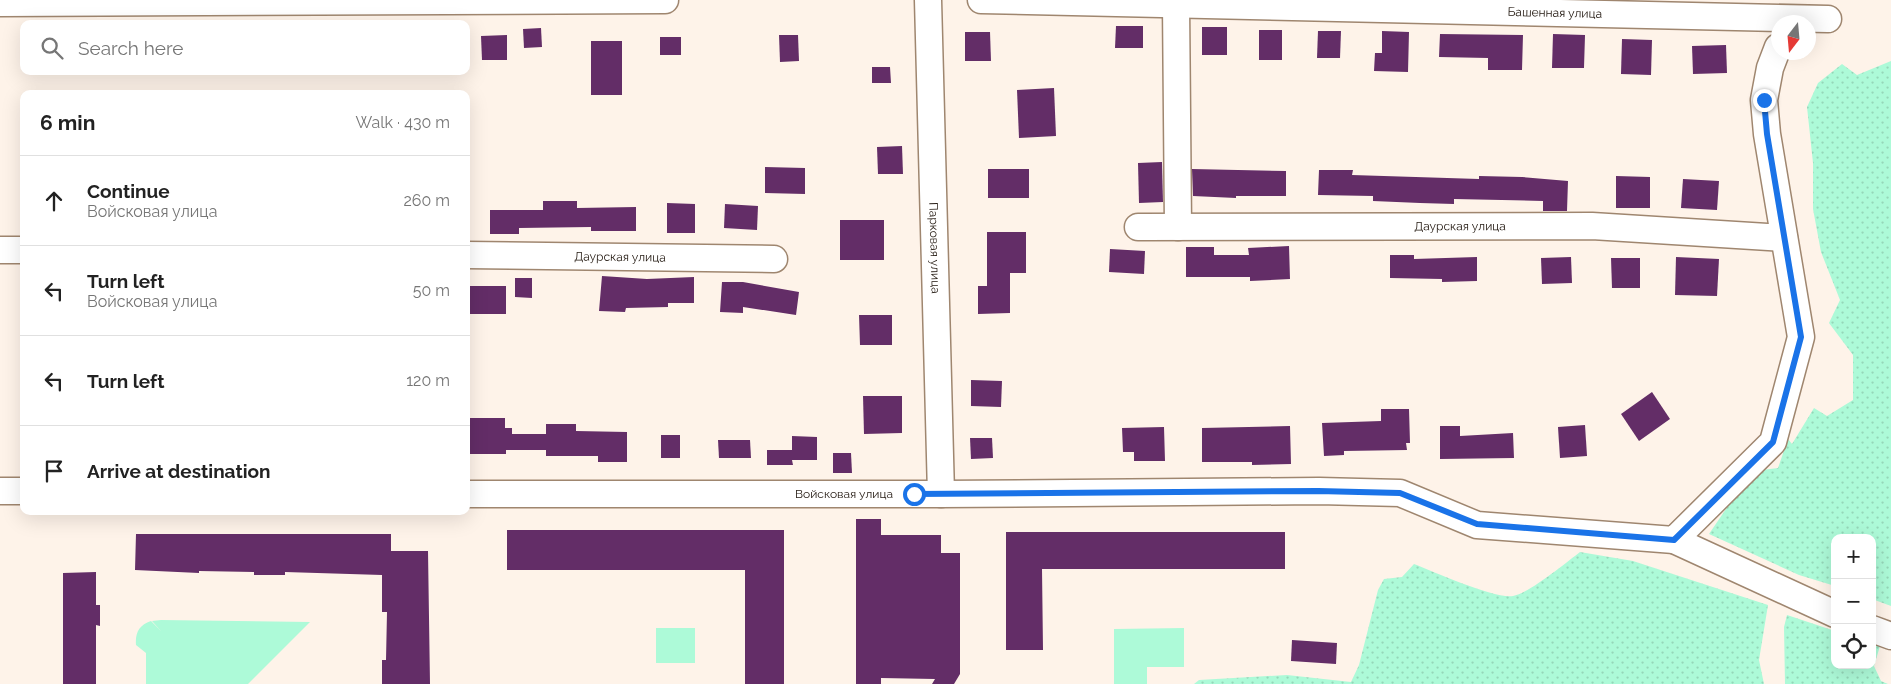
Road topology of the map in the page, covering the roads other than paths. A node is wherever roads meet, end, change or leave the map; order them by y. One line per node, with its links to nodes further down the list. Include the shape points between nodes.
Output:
1 (665, 0): 4 (street)
2 (928, 0): 18 (street, Парковая улица)
3 (981, 0): 5 (street, Башенная улица)
4 (0, 3)
5 (1176, 4): 6 (street, Башенная улица); 9 (street)
6 (1818, 21)
7 (1773, 60): 10 (street, via 1764,100)
8 (1138, 227): 9 (street, Даурская улица)
9 (1178, 227): 10 (street, Даурская улица, via 1592,226)
10 (1784, 238): 19 (street, via 1801,337 1773,442)
11 (0, 250): 12 (street)
12 (20, 250)
13 (470, 255): 14 (street, Даурская улица)
14 (774, 259)
15 (0, 491): 16 (street)
16 (20, 491)
17 (470, 494): 18 (street, Войсковая улица)
18 (941, 494): 19 (street, Войсковая улица, via 1400,493 1477,524)
19 (1674, 540): 20 (street)
20 (1831, 612)
21 (1876, 630): 22 (street)
22 (1891, 636)

